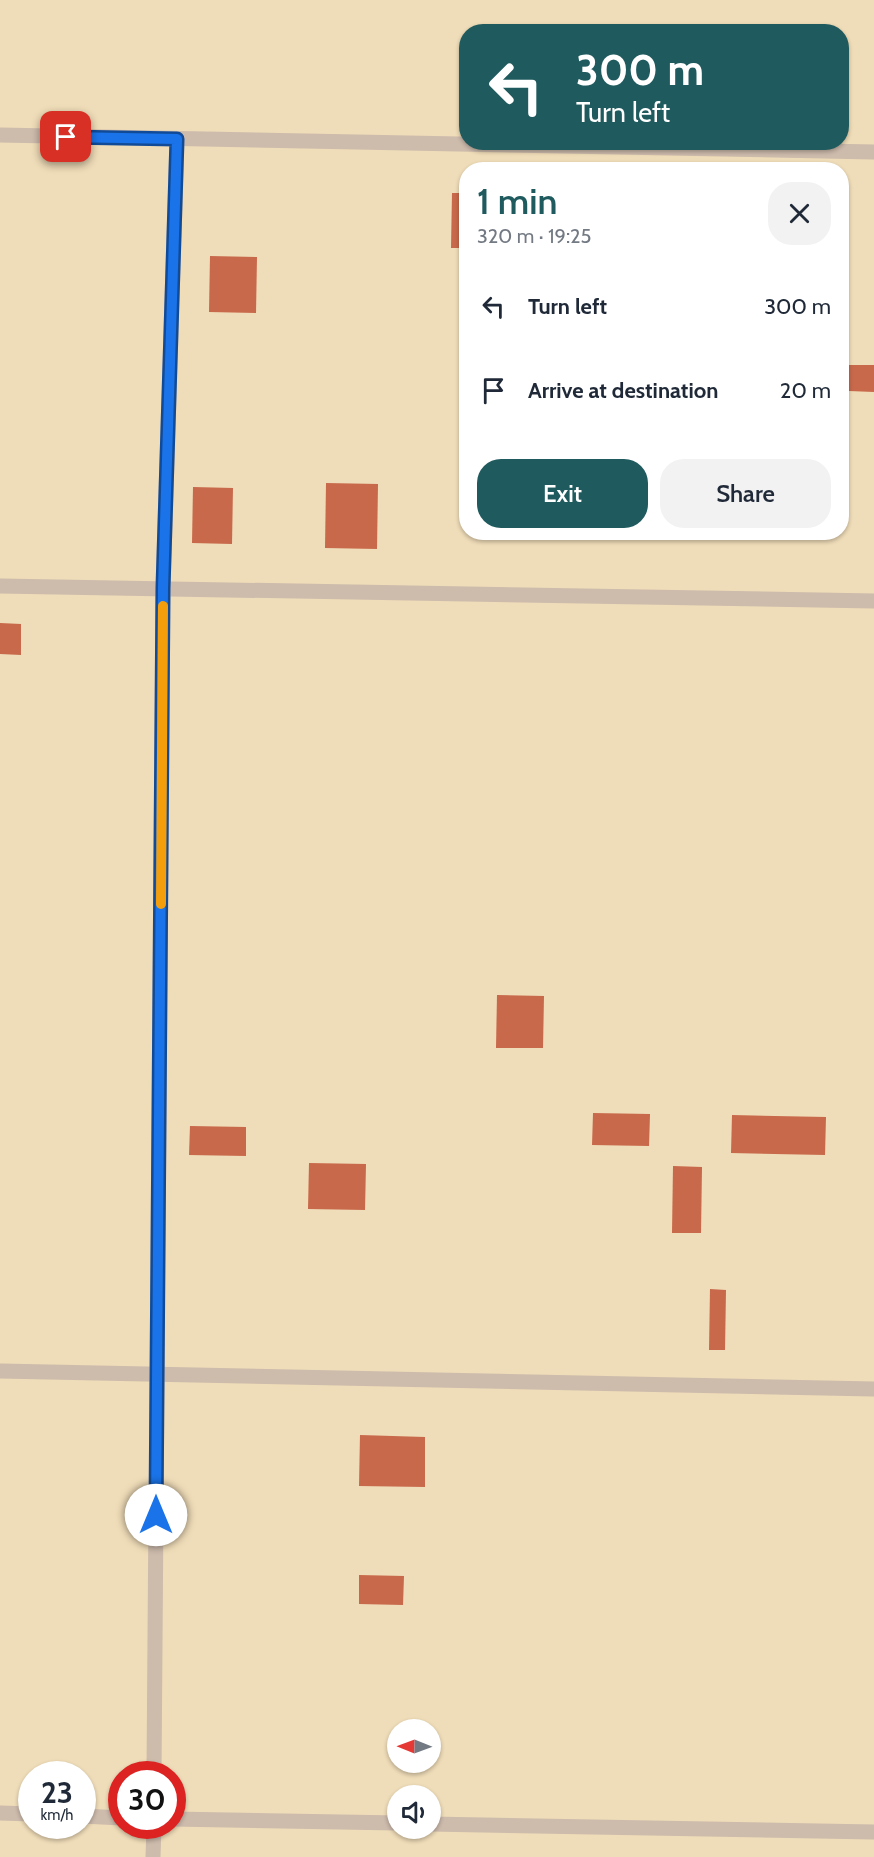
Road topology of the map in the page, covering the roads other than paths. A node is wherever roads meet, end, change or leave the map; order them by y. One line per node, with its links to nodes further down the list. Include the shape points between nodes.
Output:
1 (0, 135): 2 (street)
2 (177, 139): 3 (street); 7 (street)
3 (459, 144)
4 (767, 150): 5 (street)
5 (874, 152)
6 (0, 586): 7 (street)
7 (163, 588): 8 (street); 10 (street)
8 (874, 601)
9 (0, 1371): 10 (street)
10 (157, 1373): 11 (street); 12 (street)
11 (874, 1389)
12 (154, 1761)
13 (0, 1813): 14 (street)
14 (18, 1814)
15 (186, 1819): 16 (street)
16 (387, 1823)
17 (441, 1824): 18 (street)
18 (874, 1832)
19 (154, 1839): 20 (street)
20 (153, 1857)

